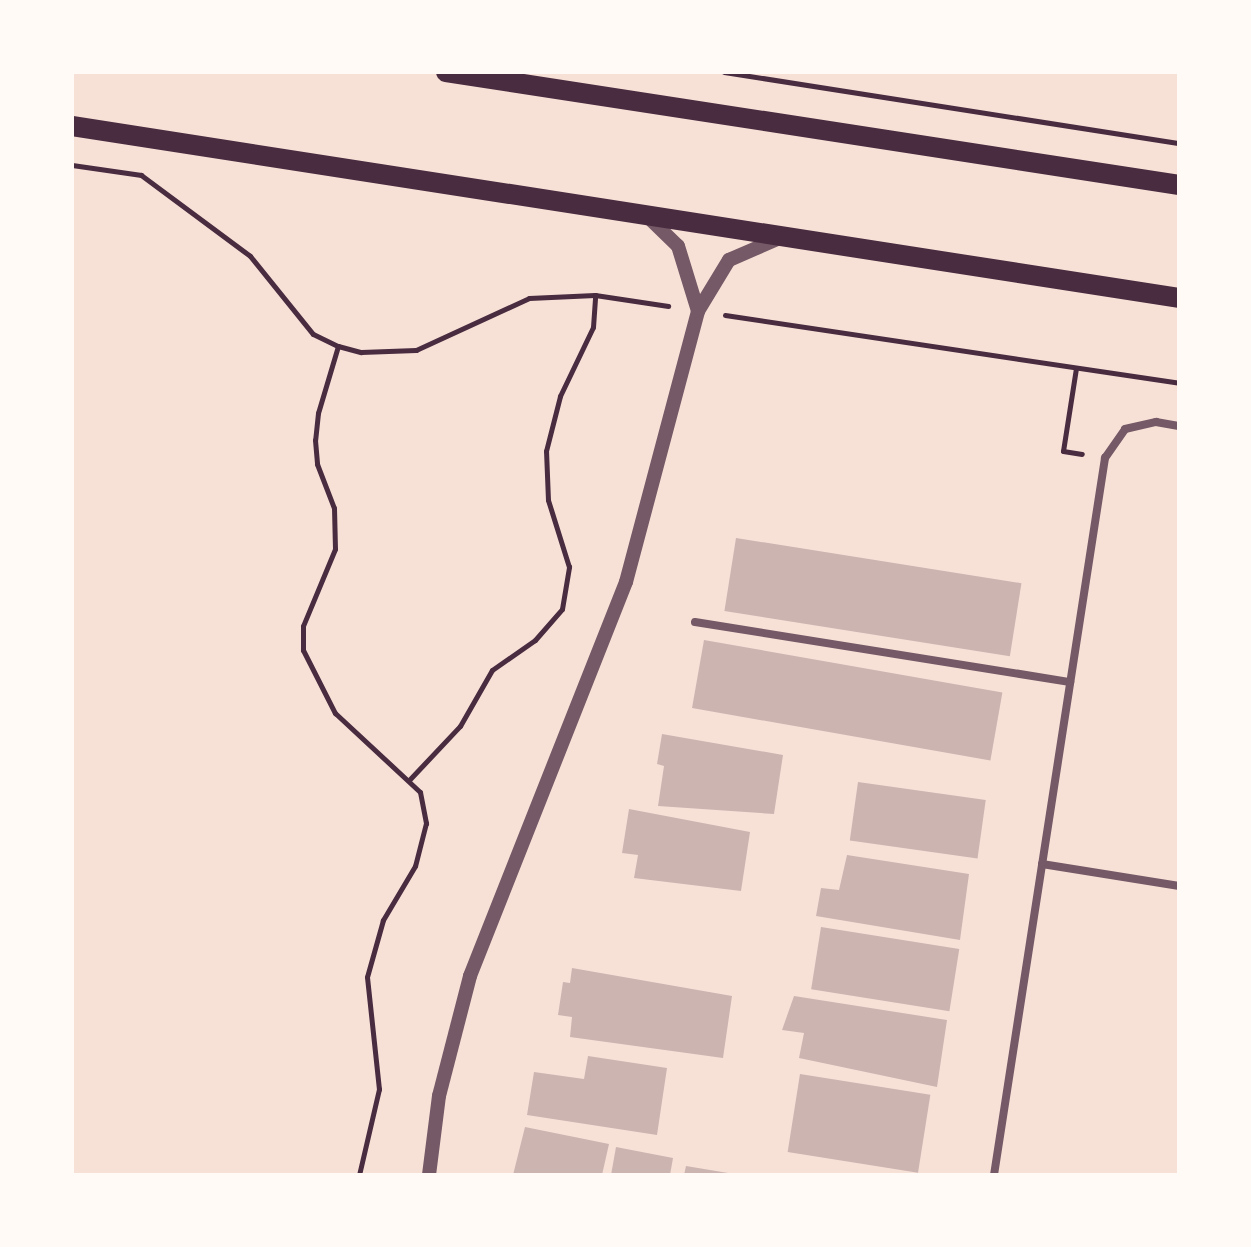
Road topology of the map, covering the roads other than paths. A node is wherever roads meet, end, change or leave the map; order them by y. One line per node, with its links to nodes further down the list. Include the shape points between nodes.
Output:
1 (446, 72): 3 (main road)
2 (72, 126): 4 (main road)
3 (1179, 185)
4 (645, 215): 5 (main road); 7 (street, via 678,246)
5 (782, 236): 6 (main road); 7 (street, via 729,260)
6 (1179, 298)
7 (698, 311): 13 (street, via 626,582 470,976 439,1096)
8 (1179, 426): 10 (street, via 1156,422 1125,429 1105,458)
9 (695, 622): 10 (street)
10 (1070, 682): 11 (street)
11 (1042, 864): 12 (street); 14 (street)
12 (1179, 886)
13 (429, 1175)
14 (994, 1175)

